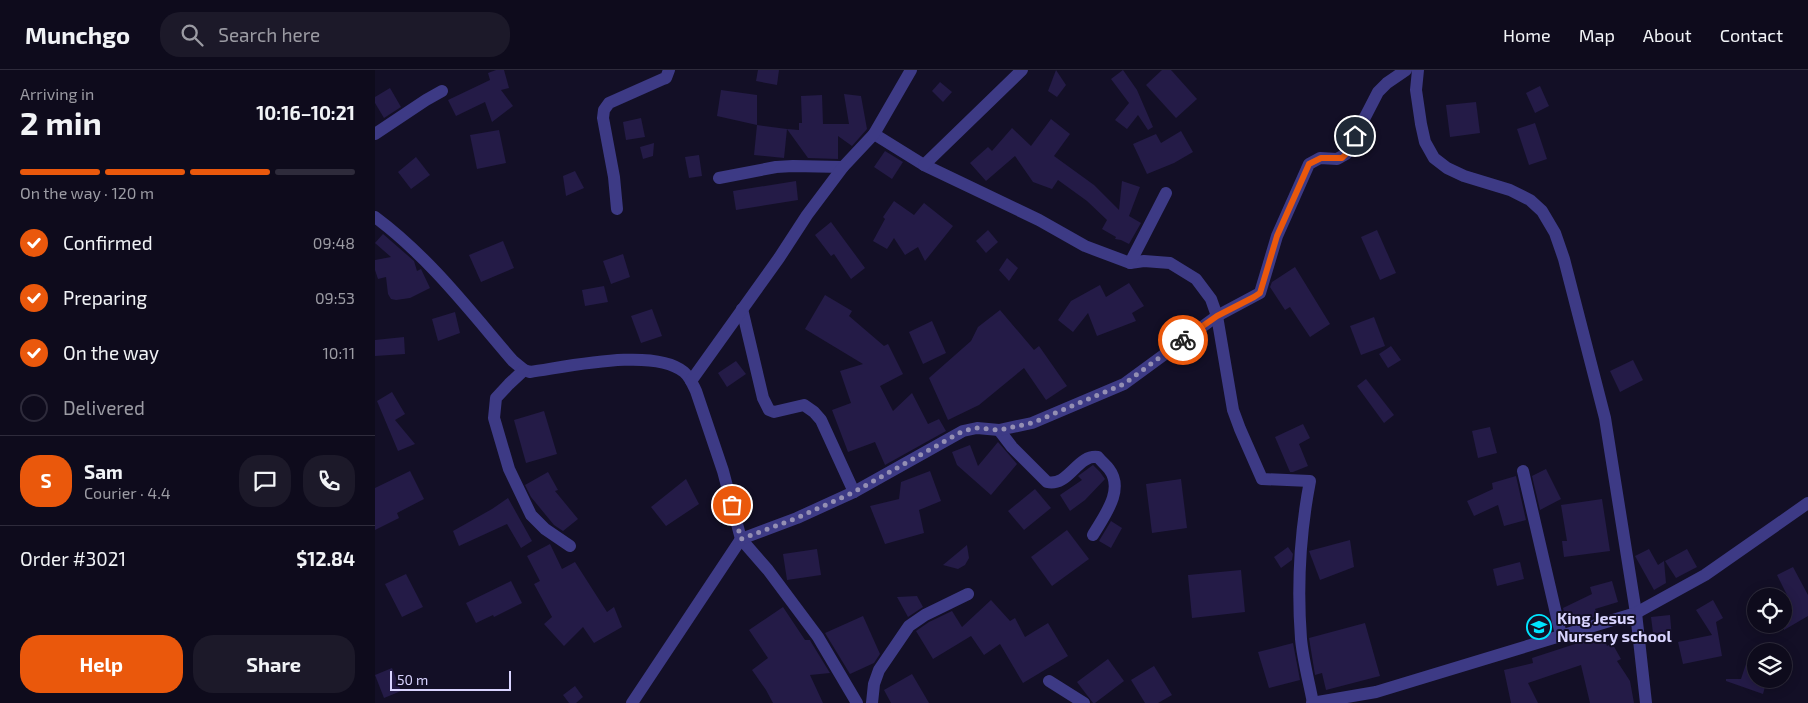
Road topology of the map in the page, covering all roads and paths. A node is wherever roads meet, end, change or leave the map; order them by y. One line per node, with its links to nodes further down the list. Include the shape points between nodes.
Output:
1 (669, 70): 13 (street, via 666,78 609,102 604,110)
2 (911, 70): 8 (street)
3 (1022, 70): 9 (street)
4 (1406, 70): 17 (street, via 1379,92 1346,154 1337,159 1321,158 1309,164 1277,236 1260,293)
5 (1417, 70): 28 (street, via 1421,124 1425,142 1434,158 1464,176 1510,190 1530,200 1542,211 1555,232 1605,418)
6 (442, 91): 7 (street)
7 (375, 134)
8 (874, 134): 9 (street); 10 (street)
9 (924, 165): 15 (street, via 1039,220 1085,246)
10 (843, 167): 11 (street, via 776,167); 16 (street)
11 (719, 178)
12 (1166, 193): 15 (street)
13 (617, 209)
14 (375, 217): 18 (street, via 433,268 513,362)
15 (1130, 263): 17 (street, via 1170,263 1196,279 1211,299)
16 (742, 309): 19 (street); 22 (street, via 763,398 769,410 774,412 804,405 814,412 821,420)
17 (1217, 316): 20 (street, via 1124,384 1032,423); 35 (street, via 1233,410 1262,479 1310,481 1303,518 1300,608 1301,640)
18 (524, 370): 19 (street, via 530,372 630,360 672,365); 26 (street, via 497,398 494,418 509,470 531,515)
19 (691, 381): 25 (street, via 723,471)
20 (999, 430): 22 (street, via 977,428 963,431); 24 (street, via 1011,447 1047,482 1061,481 1090,457 1098,457 1109,468 1116,485 1114,497)
21 (1523, 471): 29 (street)
22 (854, 492): 25 (street)
23 (1808, 503): 28 (street, via 1705,575)
24 (1093, 535)
25 (741, 539): 31 (street); 32 (street, via 818,637)
26 (570, 546)
27 (968, 594): 33 (street, via 909,626 879,670)
28 (1636, 613): 29 (street); 36 (street)
29 (1561, 635): 35 (street, via 1376,692)
30 (1049, 680): 34 (street)
31 (632, 703)
32 (857, 703)
33 (872, 703)
34 (1084, 703)
35 (1313, 703)
36 (1646, 703)

